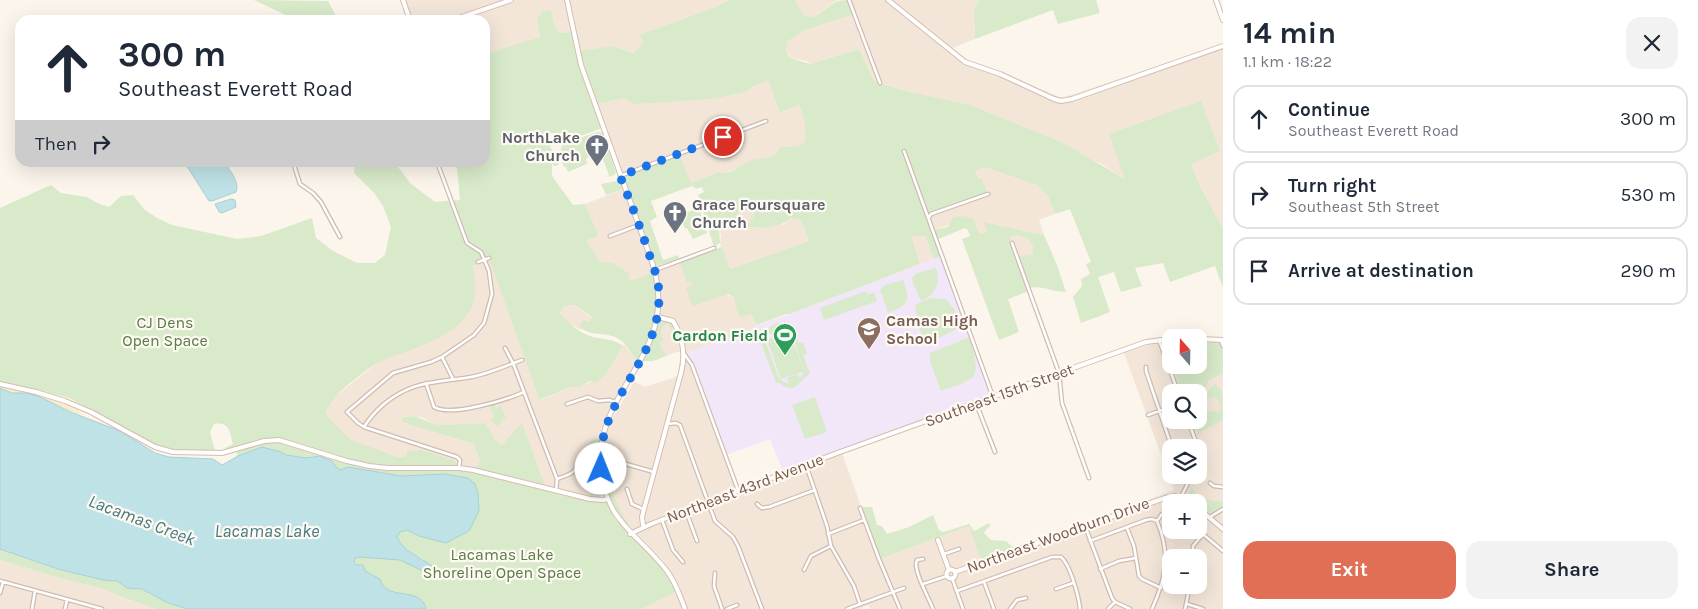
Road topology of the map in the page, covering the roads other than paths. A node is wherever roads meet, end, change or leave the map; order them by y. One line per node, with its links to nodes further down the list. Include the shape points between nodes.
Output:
1 (403, 0): 8 (street)
2 (511, 0): 9 (street)
3 (567, 0): 17 (street, via 581,64)
4 (849, 0): 12 (street)
5 (888, 0): 11 (street, via 965,62 1061,101)
6 (1216, 0): 7 (street)
7 (1221, 6): 10 (street)
8 (408, 15)
9 (468, 15)
10 (1223, 20)
11 (1223, 46)
12 (880, 83)
13 (766, 121): 17 (street)
14 (904, 151): 19 (street)
15 (295, 167): 22 (street, via 300,184 321,202)
16 (439, 167): 26 (street, via 467,243 481,252)
17 (620, 176): 20 (street)
18 (988, 194): 19 (street, via 930,214)
19 (929, 218): 47 (street)
20 (639, 225): 21 (street); 28 (street)
21 (610, 236)
22 (340, 237)
23 (1012, 243): 41 (street)
24 (714, 248): 28 (street)
25 (488, 258): 26 (street)
26 (484, 260): 27 (street); 37 (street, via 492,289 484,323 474,335)
27 (478, 262)
28 (655, 270): 29 (street)
29 (658, 317): 36 (street, via 673,321); 48 (street, via 649,345)
30 (1158, 340): 31 (street, Southeast 15th Street); 41 (street, Southeast 15th Street); 45 (street)
31 (1162, 340)
32 (1208, 340): 33 (street)
33 (1222, 340): 34 (street)
34 (1223, 346)
35 (505, 348): 39 (street)
36 (684, 355): 53 (street); 68 (street, via 692,365)
37 (442, 357): 42 (street); 54 (street, via 393,373 347,412)
38 (522, 360): 39 (street)
39 (513, 363): 42 (street, via 480,375); 46 (street)
40 (1146, 367): 51 (street)
41 (1059, 373): 47 (street, Southeast 15th Street); 63 (street, via 1062,404)
42 (453, 379): 43 (street)
43 (426, 383): 46 (street, via 434,407 442,410 476,407); 54 (street, via 397,393 370,417)
44 (0, 384): 61 (street, via 66,401 168,451 222,453 274,440 369,466)
45 (1175, 384)
46 (524, 392): 64 (street)
47 (993, 396): 49 (street, Southeast 15th Street)
48 (616, 402): 50 (street, via 588,397); 71 (street, via 606,425 601,449 601,469)
49 (976, 403): 56 (street, Southeast 15th Street); 57 (street)
50 (567, 404)
51 (1160, 411): 52 (street); 55 (street)
52 (1148, 415)
53 (667, 424): 62 (street); 73 (street, via 680,425)
54 (364, 427): 61 (street, via 457,457)
55 (1169, 439)
56 (840, 452): 60 (street, Northeast 43rd Avenue)
57 (994, 452)
58 (578, 462): 64 (street, via 574,472)
59 (626, 464): 62 (street)
60 (806, 465): 68 (street, Northeast 43rd Avenue); 69 (street)
61 (459, 468): 70 (street)
62 (654, 472): 76 (street)
63 (1089, 478)
64 (557, 479): 70 (street)
65 (1210, 483): 66 (street)
66 (1223, 487)
67 (627, 489): 76 (street, via 632,504)
68 (738, 490): 73 (street, Northeast 43rd Avenue)
69 (815, 490): 74 (street, via 769,507 762,508); 91 (street)
70 (556, 491): 71 (street, via 593,499)
71 (608, 498): 90 (street)
72 (1162, 499): 86 (street, Northeast Woodburn Drive)
73 (709, 502): 78 (street, Northeast 43rd Avenue); 138 (street, via 715,521 738,546)
74 (757, 504)
75 (860, 508): 82 (street)
76 (644, 509): 85 (street)
77 (1223, 509): 80 (street)
78 (686, 511): 81 (street, Northeast 43rd Avenue); 95 (street)
79 (1162, 514): 83 (street)
80 (1209, 517): 88 (street)
81 (662, 520): 84 (street, Northeast 43rd Avenue); 103 (street, via 673,550)
82 (864, 520): 91 (street); 122 (street)
83 (1157, 521): 87 (street, via 1150,520); 119 (street, via 1166,561)
84 (650, 524): 85 (street, Northeast 43rd Avenue); 89 (street, Northeast 43rd Avenue)
85 (643, 525): 90 (street, Northeast 43rd Avenue)
86 (1085, 526): 96 (street); 107 (street, Northeast Woodburn Drive)
87 (1127, 528): 96 (street); 101 (street)
88 (1223, 529)
89 (638, 530): 90 (street, Northeast 43rd Avenue); 94 (street)
90 (630, 534): 94 (street)
91 (828, 534): 97 (street)
92 (1207, 537): 99 (street)
93 (938, 540): 100 (street)
94 (638, 541): 135 (street, via 671,577)
95 (697, 541)
96 (1090, 541): 104 (street)
97 (831, 546): 105 (street, via 811,556); 128 (street, via 854,586)
98 (959, 549): 100 (street)
99 (1223, 551)
100 (943, 554): 106 (street)
101 (1136, 558): 104 (street); 110 (street)
102 (923, 559): 116 (street, via 917,560 915,566)
103 (683, 562)
104 (1100, 569): 127 (street)
105 (804, 570)
106 (949, 570): 107 (street); 109 (street)
107 (955, 572): 111 (street)
108 (714, 573): 136 (street, via 714,586)
109 (947, 576): 111 (street); 116 (street, Northeast Woodburn Drive)
110 (1139, 576): 112 (street); 119 (street)
111 (952, 578): 121 (street)
112 (1135, 579)
113 (2, 582): 120 (street); 123 (street)
114 (984, 582): 115 (street, via 1052,557 1061,557); 121 (street); 143 (street)
115 (1073, 583): 118 (street); 145 (street)
116 (923, 584): 141 (street)
117 (904, 588): 122 (street)
118 (1056, 588)
119 (1161, 588): 131 (street)
120 (36, 591): 126 (street); 132 (street)
121 (957, 591): 142 (street)
122 (894, 592): 128 (street); 140 (street)
123 (0, 593)
124 (1189, 594): 129 (street)
125 (1026, 598): 144 (street, via 1017,600)
126 (67, 600): 133 (street); 134 (street)
127 (1115, 602): 146 (street); 147 (street)
128 (860, 604): 139 (street)
129 (1187, 604): 149 (street); 150 (street)
130 (737, 605): 137 (street)
131 (1152, 608): 148 (street)
132 (32, 609)
133 (65, 609)
134 (102, 609)
135 (684, 609)
136 (722, 609)
137 (727, 609)
138 (762, 609)
139 (847, 609)
140 (900, 609)
141 (933, 609)
142 (963, 609)
143 (994, 609)
144 (1010, 609)
145 (1080, 609)
146 (1108, 609)
147 (1130, 609)
148 (1157, 609)
149 (1185, 609)
150 (1203, 609)

